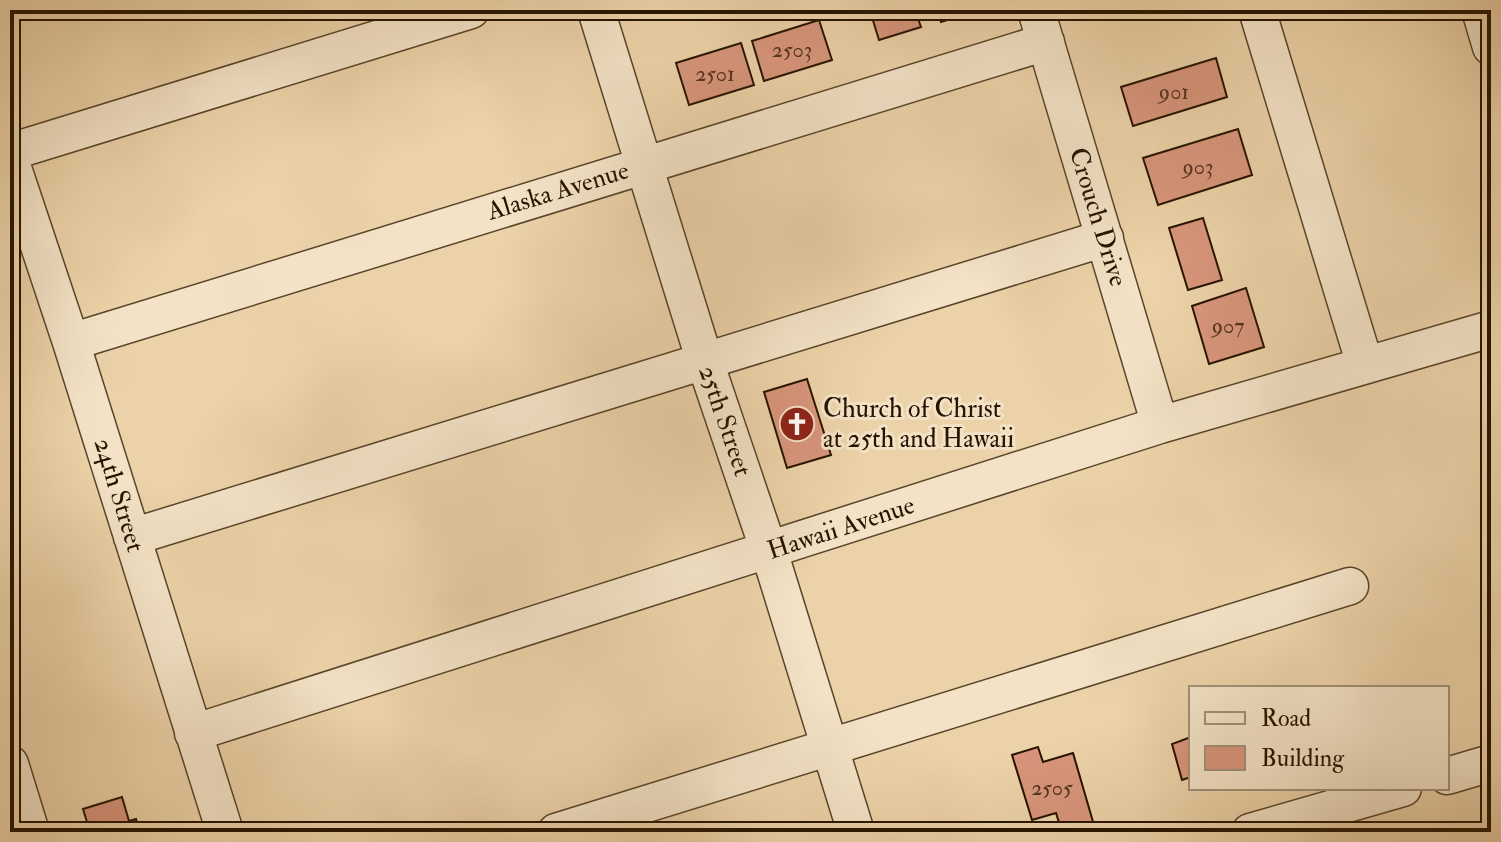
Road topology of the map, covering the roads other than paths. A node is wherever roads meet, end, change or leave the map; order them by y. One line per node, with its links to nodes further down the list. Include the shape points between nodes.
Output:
1 (471, 10): 7 (street)
2 (596, 10): 9 (street, 25th Street)
3 (1257, 10): 14 (street)
4 (1480, 10): 6 (street)
5 (1041, 26): 9 (street, Alaska Avenue); 10 (street, Crouch Drive)
6 (1491, 47)
7 (10, 152)
8 (10, 159): 12 (street, 24th Street)
9 (645, 164): 12 (street, Alaska Avenue); 13 (street, 25th Street)
10 (1105, 238): 13 (street); 15 (street, Crouch Drive)
11 (1491, 329): 14 (street, Hawaii Avenue)
12 (71, 342): 16 (street, 24th Street)
13 (705, 362): 16 (street); 17 (street, 25th Street)
14 (1365, 365): 15 (street, Hawaii Avenue)
15 (1160, 425): 17 (street, Hawaii Avenue)
16 (132, 537): 19 (street, 24th Street)
17 (769, 551): 19 (street, Hawaii Avenue); 20 (street, 25th Street)
18 (1350, 586): 20 (street)
19 (193, 733): 26 (street, 24th Street)
20 (830, 747): 27 (street); 28 (street, 25th Street)
21 (1491, 763): 23 (street)
22 (10, 764): 25 (street)
23 (1449, 775)
24 (1396, 790): 29 (street)
25 (31, 832)
26 (225, 832)
27 (556, 832)
28 (856, 832)
29 (1250, 832)

